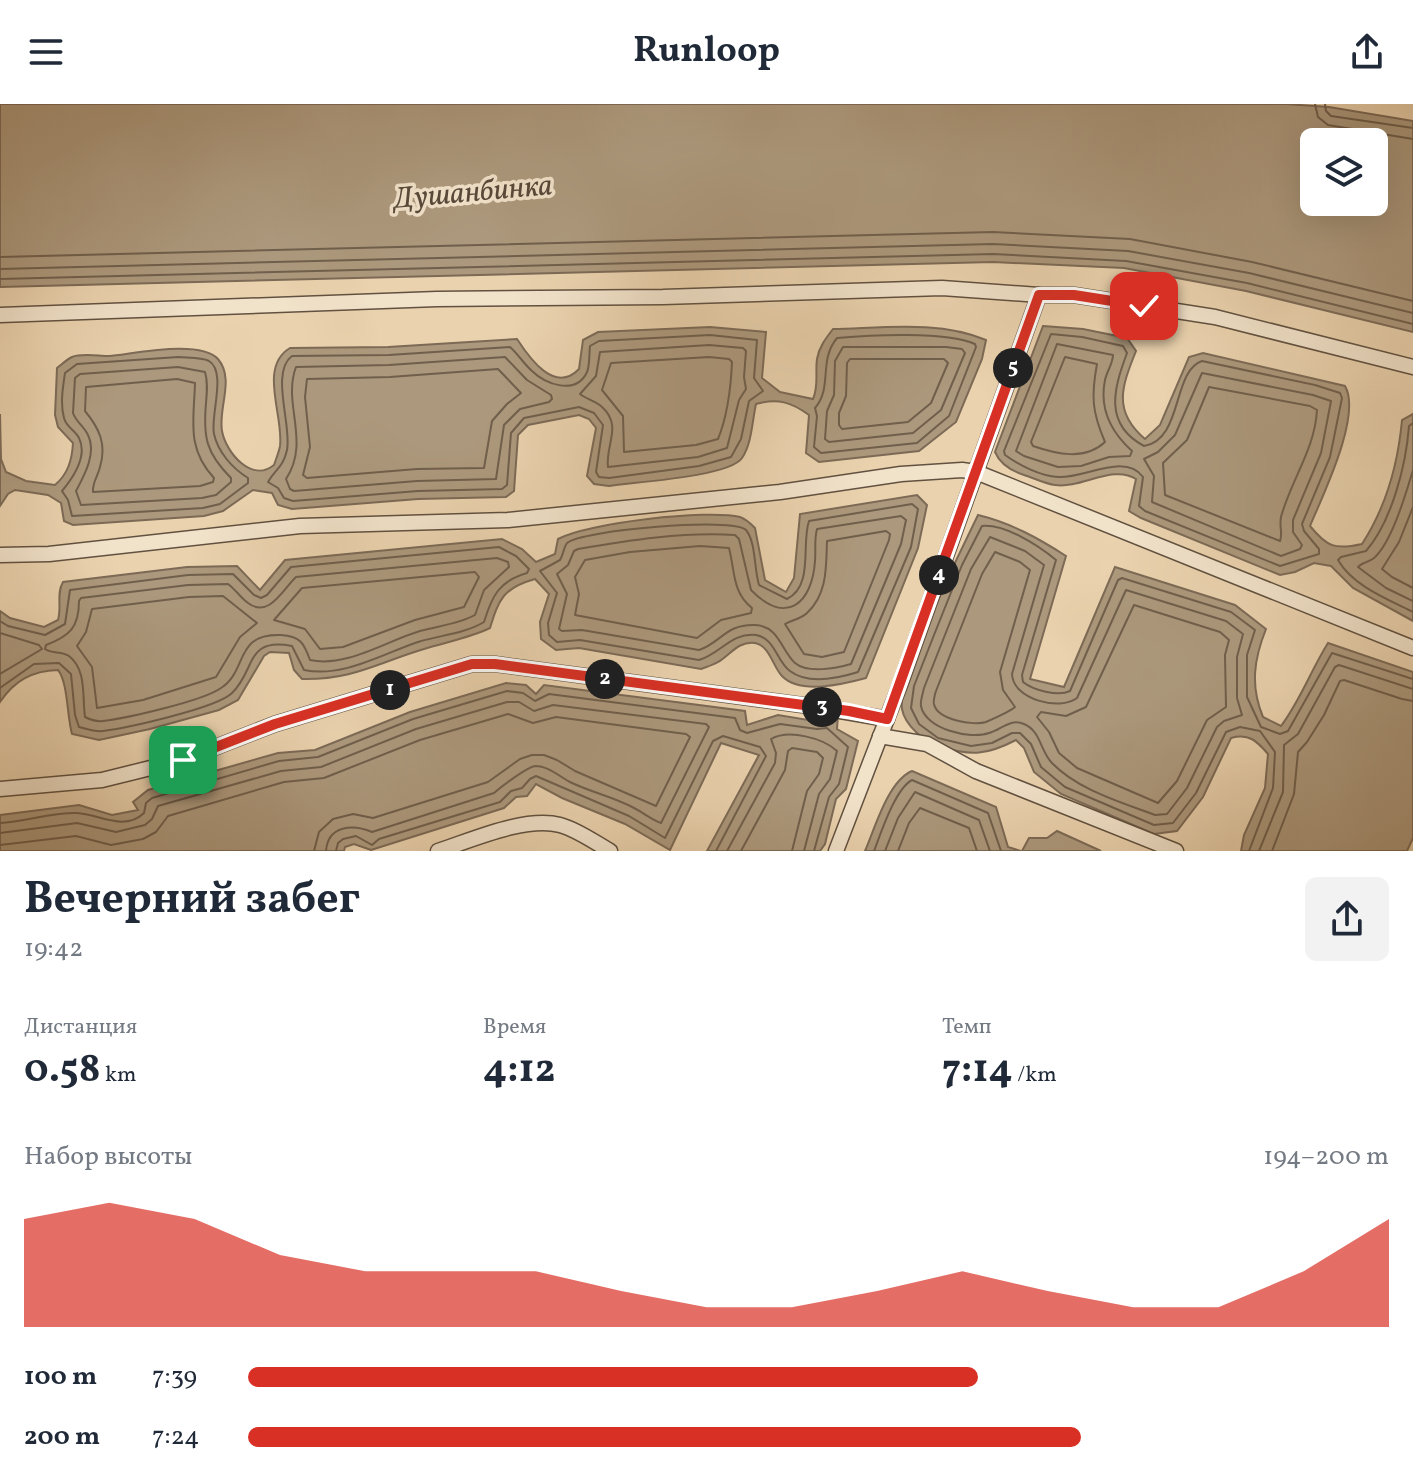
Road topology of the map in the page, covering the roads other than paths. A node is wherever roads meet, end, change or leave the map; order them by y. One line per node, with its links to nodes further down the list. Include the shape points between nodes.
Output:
1 (1039, 295): 2 (street, via 942,288); 3 (street, via 1074,295 1215,317); 4 (street)
2 (0, 315)
3 (1413, 367)
4 (976, 472): 5 (street, via 901,474 508,520 300,526); 6 (street); 7 (street)
5 (0, 555)
6 (1413, 648)
7 (887, 719): 8 (street); 9 (street, via 472,664 275,724 183,760 102,780)
8 (880, 736): 12 (street); 13 (street, via 927,744 976,771)
9 (0, 789)
10 (438, 851): 11 (street, via 540,822 561,825)
11 (610, 851)
12 (836, 851)
13 (1176, 851)

